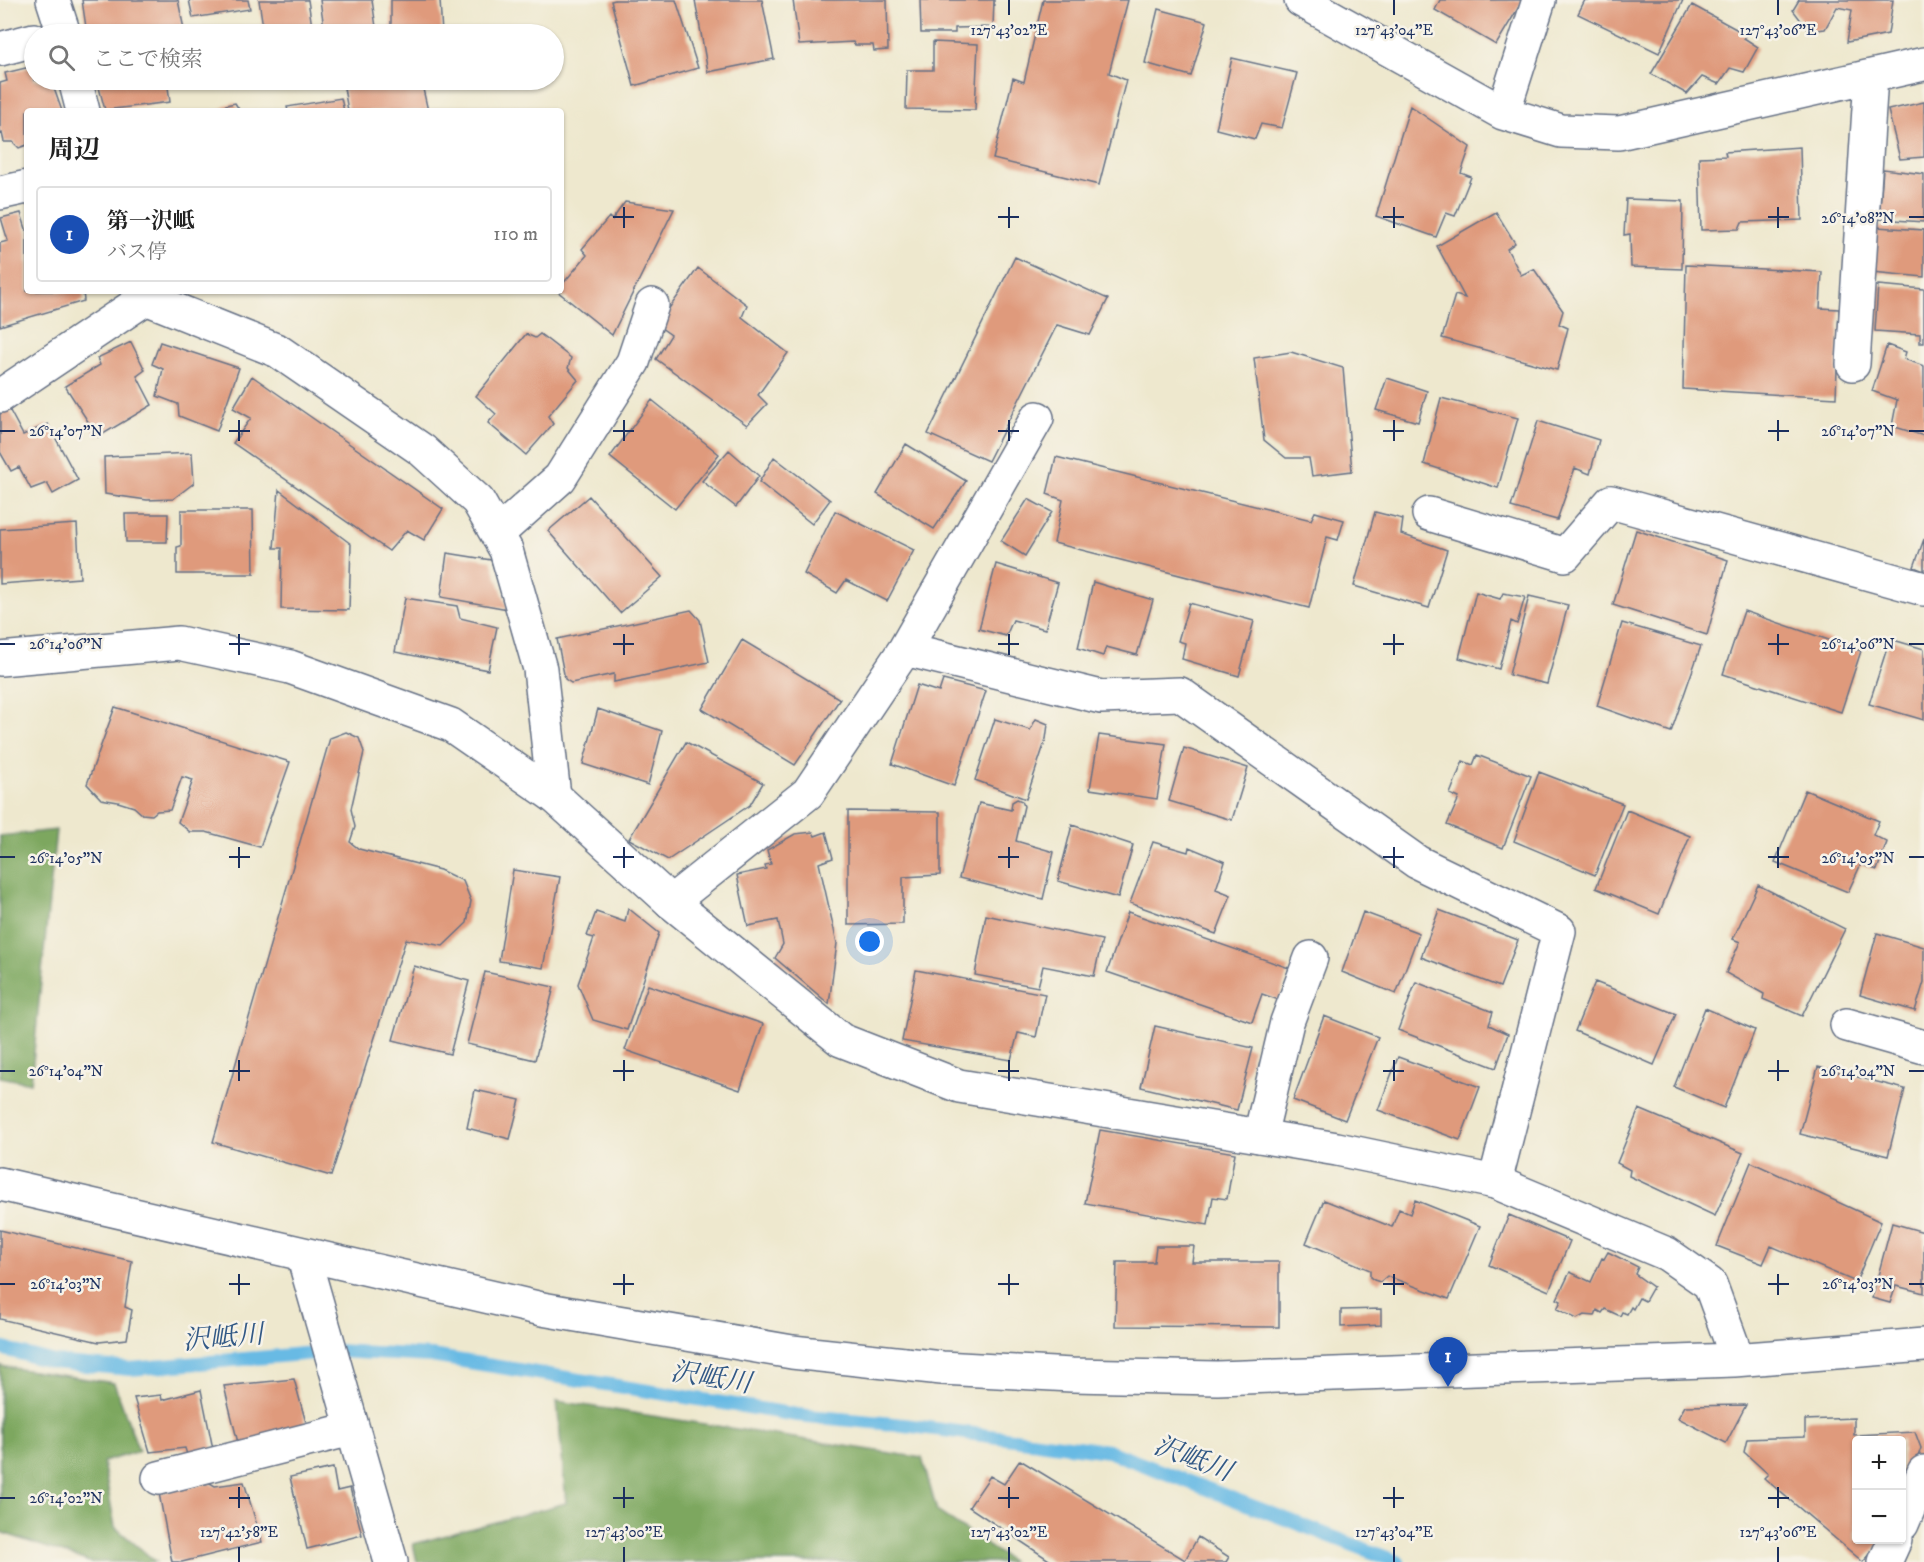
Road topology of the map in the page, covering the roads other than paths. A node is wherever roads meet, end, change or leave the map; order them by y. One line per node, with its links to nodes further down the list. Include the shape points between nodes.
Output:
1 (53, 0): 4 (street)
2 (1301, 0): 11 (street)
3 (1539, 0): 11 (street)
4 (54, 24)
5 (24, 43): 6 (street)
6 (0, 49)
7 (1924, 64): 8 (street)
8 (1871, 76): 11 (street, via 1619,133 1561,131); 16 (street)
9 (78, 90): 10 (street)
10 (82, 108)
11 (1503, 113)
12 (24, 188): 13 (street)
13 (0, 193)
14 (145, 295): 17 (street); 20 (street, via 278,351 422,450 478,501)
15 (652, 305): 20 (street, via 633,362 560,478)
16 (1853, 364)
17 (0, 396)
18 (1037, 418): 22 (street)
19 (1429, 514): 21 (street, via 1565,555 1611,502)
20 (497, 534): 24 (street, via 506,550 540,669)
21 (1924, 589)
22 (905, 649): 25 (street, via 808,793); 30 (street, via 1101,697 1180,694 1417,862 1559,931)
23 (0, 659): 24 (street, via 179,643 290,667 451,725)
24 (554, 796): 25 (street)
25 (671, 902): 29 (street, via 841,1041 959,1086)
26 (1311, 958): 29 (street, via 1287,1022)
27 (1847, 1025): 28 (street)
28 (1924, 1047)
29 (1260, 1136): 30 (street)
30 (1495, 1182): 34 (street, via 1667,1254 1710,1284)
31 (0, 1184): 32 (street)
32 (303, 1255): 34 (street, via 542,1309 671,1333 792,1352 942,1368 1217,1378); 35 (street)
33 (1924, 1345): 34 (street)
34 (1734, 1360)
35 (351, 1429): 37 (street); 40 (street)
36 (1924, 1472): 38 (street)
37 (159, 1478)
38 (1906, 1515)
39 (1892, 1544): 41 (street)
40 (391, 1562)
41 (1885, 1562)

